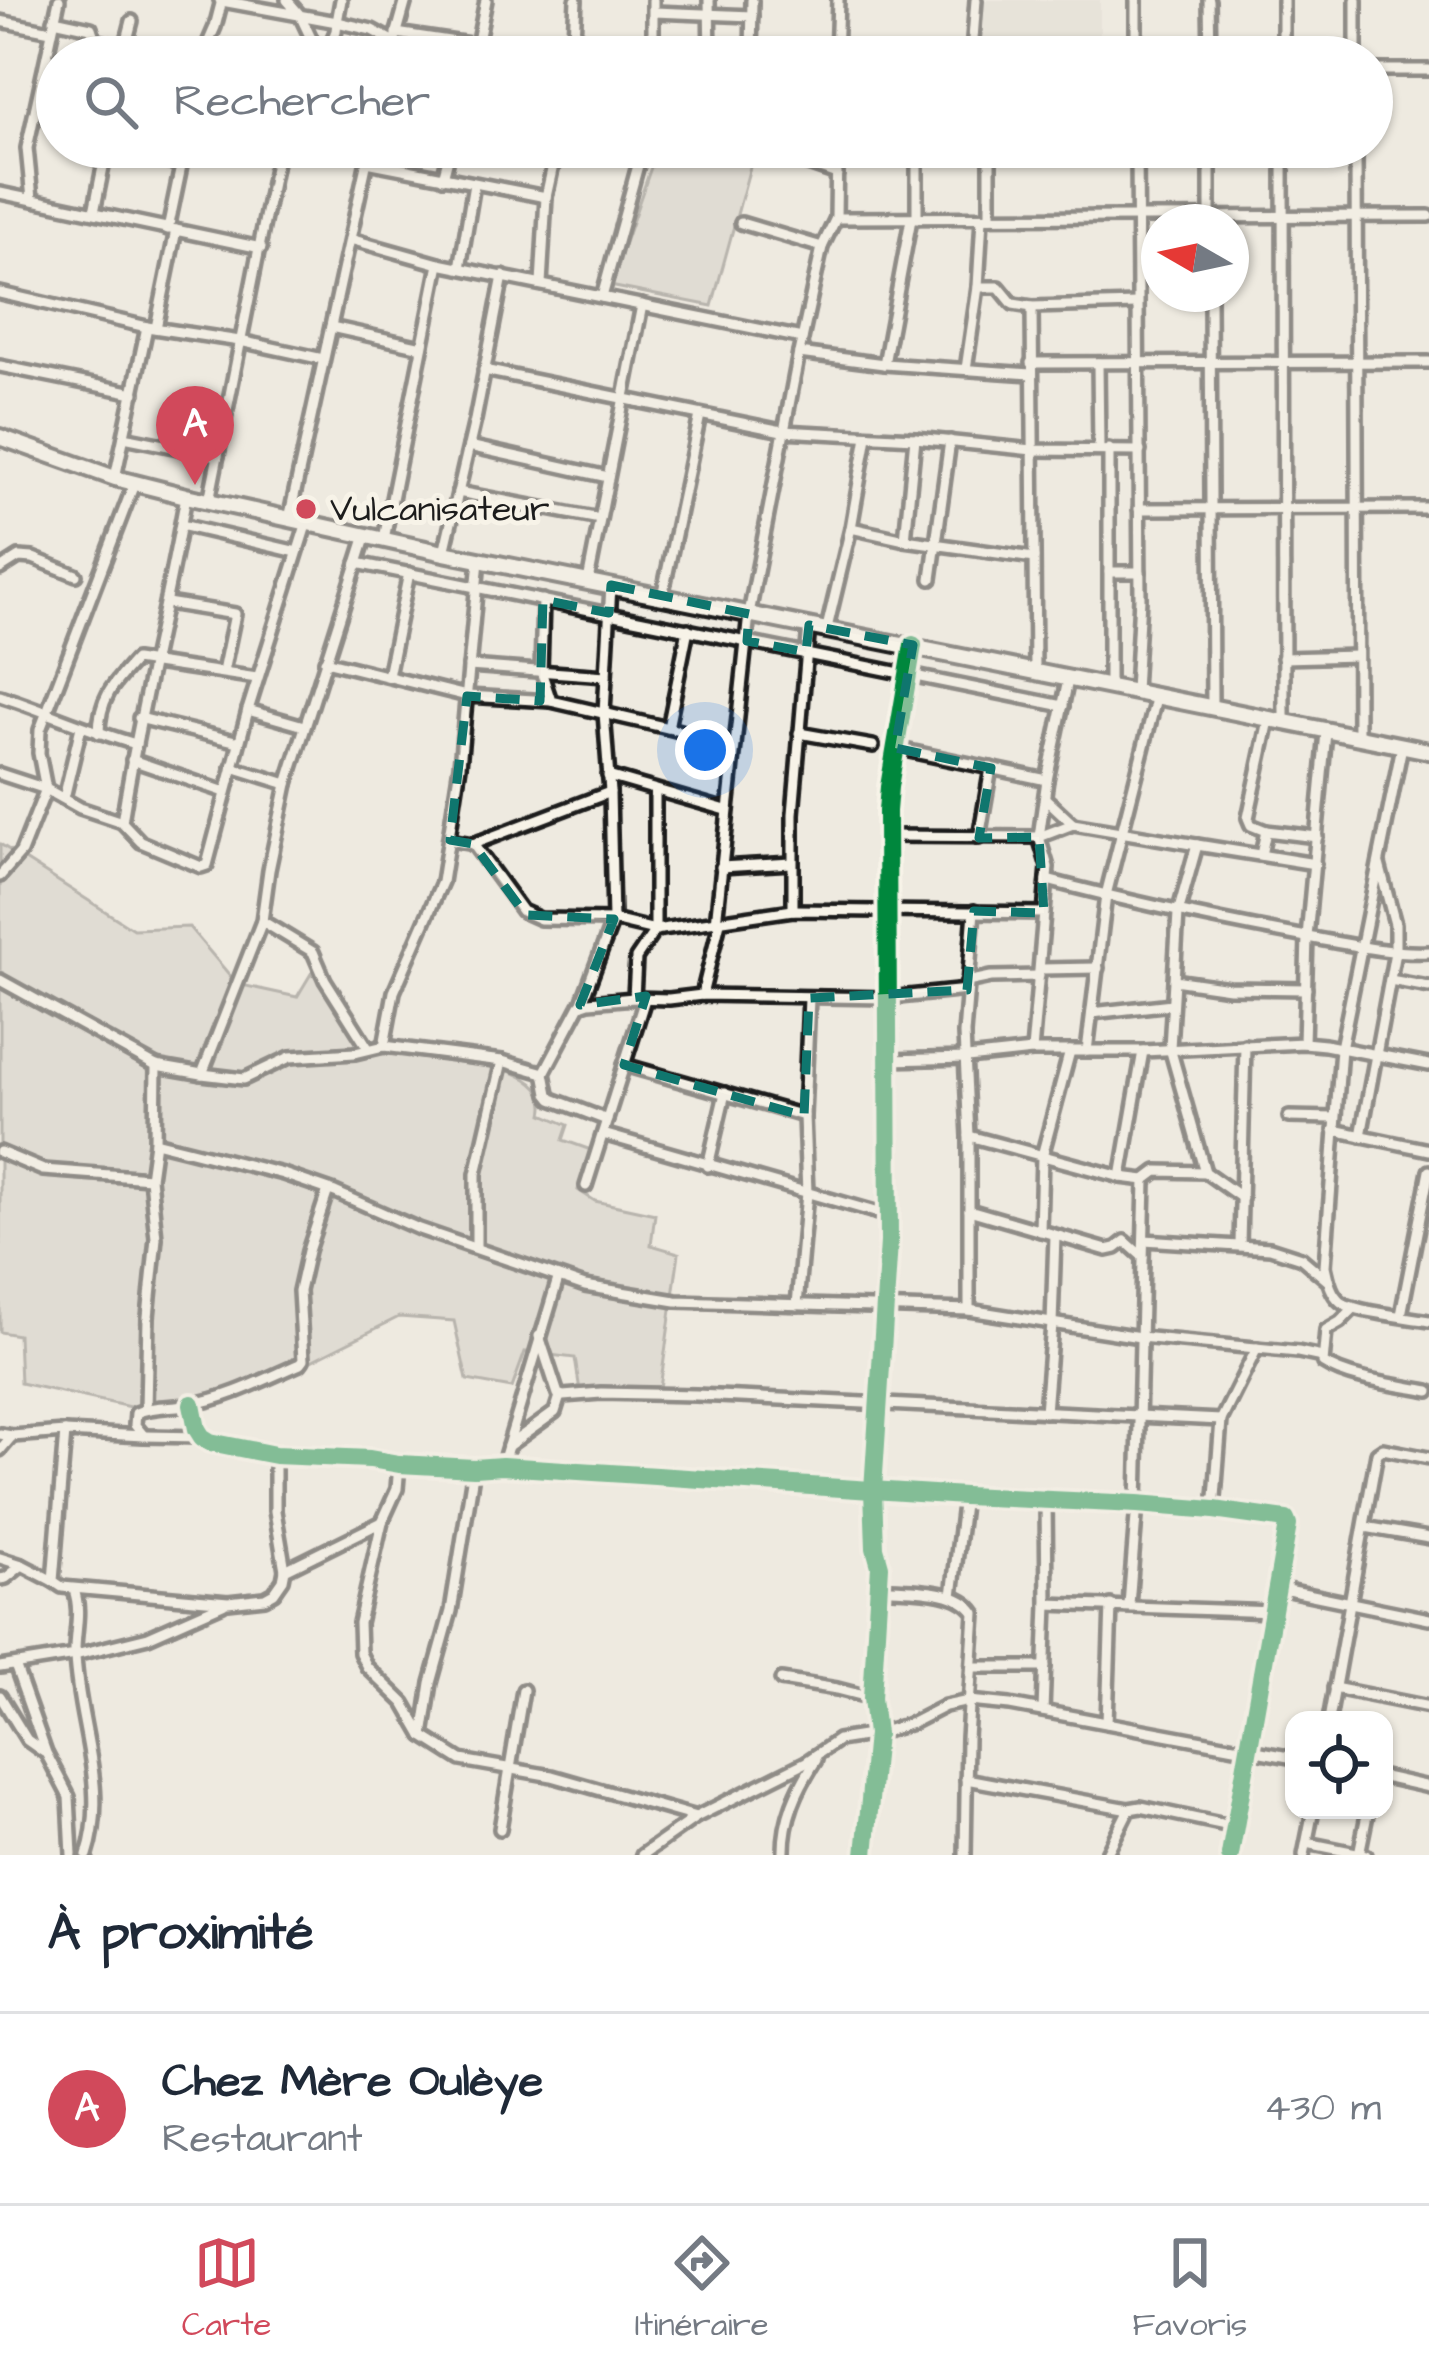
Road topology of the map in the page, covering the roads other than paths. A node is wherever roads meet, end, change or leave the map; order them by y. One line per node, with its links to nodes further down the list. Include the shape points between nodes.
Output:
1 (58, 0): 24 (street)
2 (221, 0): 18 (street); 28 (street)
3 (287, 0): 18 (street)
4 (341, 0): 23 (street)
5 (406, 0): 32 (street)
6 (486, 0): 33 (street)
7 (576, 0): 34 (street)
8 (653, 0): 17 (street)
9 (709, 0): 19 (street)
10 (752, 0): 20 (street)
11 (838, 0): 38 (street)
12 (976, 0): 39 (street)
13 (1136, 0): 40 (street)
14 (1209, 0): 41 (street)
15 (1283, 0): 42 (street)
16 (1356, 0): 43 (street)
17 (654, 13): 19 (street); 35 (street)
18 (300, 15): 23 (street); 29 (street)
19 (708, 15): 20 (street); 36 (street)
20 (752, 16): 37 (street)
21 (0, 21): 24 (street)
22 (132, 21): 27 (street)
23 (338, 22): 30 (street); 31 (street)
24 (52, 26): 25 (street); 26 (street, via 91,28)
25 (50, 36)
26 (94, 36)
27 (128, 36)
28 (211, 36)
29 (309, 36)
30 (335, 36)
31 (392, 36)
32 (395, 36)
33 (480, 36)
34 (574, 36)
35 (653, 36)
36 (709, 36)
37 (752, 36)
38 (837, 36)
39 (973, 36)
40 (1136, 36)
41 (1210, 36)
42 (1283, 36)
43 (1356, 36)
44 (1393, 70): 45 (street)
45 (1429, 70)
46 (36, 108): 68 (street, via 27,148)
47 (103, 168): 70 (street)
48 (180, 168): 81 (street)
49 (275, 168): 84 (street)
50 (366, 168): 82 (street)
51 (395, 168): 64 (street)
52 (445, 168): 64 (street)
53 (552, 168): 67 (street)
54 (637, 168): 91 (street)
55 (820, 168): 63 (street)
56 (837, 168): 63 (street)
57 (916, 168): 79 (street)
58 (989, 168): 77 (street)
59 (1137, 168): 73 (street)
60 (1210, 168): 69 (street)
61 (1283, 168): 75 (street)
62 (1356, 168): 71 (street)
63 (837, 174): 76 (street)
64 (442, 178): 65 (street)
65 (474, 184): 67 (street); 86 (street)
66 (0, 193): 68 (street)
67 (546, 197): 88 (street)
68 (32, 199): 70 (street)
69 (1210, 204)
70 (94, 212): 81 (street)
71 (1356, 216): 72 (street); 75 (street); 108 (street)
72 (1429, 216)
73 (1137, 217): 74 (street); 77 (street); 92 (street)
74 (1141, 217)
75 (1283, 217): 78 (street); 107 (street)
76 (836, 218): 79 (street); 83 (street)
77 (986, 218): 79 (street); 89 (street)
78 (1249, 218)
79 (914, 219): 109 (street)
80 (741, 223): 83 (street)
81 (172, 229): 84 (street); 97 (street)
82 (350, 238): 85 (street); 96 (street)
83 (823, 247): 98 (street)
84 (261, 248): 99 (street)
85 (439, 264): 86 (street); 100 (street)
86 (460, 268): 87 (street)
87 (503, 276): 88 (street); 113 (street)
88 (541, 284): 91 (street)
89 (977, 287): 94 (street, via 999,287 1013,304); 111 (street)
90 (0, 293): 97 (street)
91 (602, 297): 93 (street)
92 (1137, 304): 94 (street); 105 (street)
93 (642, 305): 98 (street); 115 (street)
94 (1032, 307): 112 (street)
95 (1210, 312): 106 (street)
96 (331, 327): 100 (street); 102 (street)
97 (151, 328): 99 (street); 114 (street)
98 (802, 338): 101 (street)
99 (240, 341): 102 (street); 127 (street)
100 (422, 347): 145 (street)
101 (799, 353): 109 (street); 117 (street)
102 (323, 358): 139 (street)
103 (1429, 362): 108 (street)
104 (1098, 363): 105 (street); 112 (street); 124 (street)
105 (1138, 363): 106 (street); 126 (street)
106 (1210, 363): 107 (street); 138 (street)
107 (1283, 363): 108 (street); 134 (street)
108 (1357, 363): 135 (street)
109 (884, 364): 111 (street)
110 (0, 367): 114 (street)
111 (966, 369): 112 (street)
112 (1031, 369): 125 (street)
113 (484, 370): 115 (street); 123 (street)
114 (134, 393): 120 (street)
115 (622, 399): 116 (street); 128 (street)
116 (700, 415): 117 (street); 162 (street)
117 (782, 430): 118 (street); 166 (street)
118 (867, 436): 121 (street); 143 (street)
119 (0, 437): 129 (main road)
120 (124, 437): 127 (street); 129 (street)
121 (915, 438): 122 (street); 146 (street)
122 (950, 441): 125 (street); 147 (street)
123 (469, 446): 128 (street); 131 (street)
124 (1104, 449): 125 (street); 126 (street); 154 (street)
125 (1034, 450): 150 (street)
126 (1140, 451): 137 (street)
127 (218, 456): 133 (street)
128 (608, 477): 140 (street)
129 (115, 478): 130 (main road)
130 (134, 484): 132 (main road); 195 (street)
131 (458, 492): 140 (street); 149 (street)
132 (186, 496): 133 (main road); 142 (street)
133 (209, 501): 139 (main road)
134 (1283, 508): 135 (street); 138 (street); 174 (street)
135 (1357, 508): 136 (street); 173 (street)
136 (1429, 508)
137 (1139, 509): 138 (street); 155 (street)
138 (1211, 509): 193 (street)
139 (289, 519): 141 (main road)
140 (600, 520): 159 (street)
141 (307, 522): 144 (main road); 148 (street)
142 (182, 525): 148 (street); 164 (street)
143 (851, 528): 146 (street); 168 (street)
144 (366, 535): 145 (main road); 152 (street)
145 (384, 538): 149 (main road)
146 (904, 540): 147 (street)
147 (937, 545): 150 (street); 158 (street)
148 (297, 551): 184 (street)
149 (444, 553): 151 (main road)
150 (1034, 558): 180 (street)
151 (479, 560): 159 (main road); 161 (street)
152 (357, 563): 156 (street); 176 (street)
153 (0, 569): 157 (street, via 33,558)
154 (1109, 572): 155 (street); 186 (street)
155 (1139, 572): 187 (street)
156 (409, 573): 161 (street); 182 (street)
157 (76, 575)
158 (931, 579)
159 (588, 580): 160 (main road)
160 (611, 585): 162 (main road); 165 (street)
161 (477, 587): 163 (street); 177 (street)
162 (662, 597): 166 (main road)
163 (543, 600): 165 (street); 178 (street)
164 (167, 603): 175 (street); 179 (street, via 236,614)
165 (609, 613): 169 (street); 183 (street)
166 (749, 614): 167 (main road); 170 (street)
167 (809, 625): 168 (main road); 172 (street)
168 (827, 628): 171 (main road)
169 (688, 629): 170 (street); 201 (street)
170 (747, 641): 172 (street); 208 (street)
171 (913, 645): 180 (main road); 181 (street)
172 (806, 652): 181 (street); 204 (street)
173 (1357, 656): 174 (street); 205 (street)
174 (1283, 658): 198 (street)
175 (152, 661): 179 (street); 197 (street); 203 (street, via 135,660 119,677 100,709)
176 (326, 662): 182 (street); 199 (street)
177 (469, 666): 178 (street); 190 (street)
178 (541, 671): 183 (street); 191 (street)
179 (223, 672): 184 (street)
180 (1035, 672): 185 (main road)
181 (909, 673): 192 (street); 211 (street)
182 (388, 676): 190 (street)
183 (606, 676): 196 (street)
184 (257, 678): 194 (street)
185 (1068, 680): 186 (main road); 192 (street)
186 (1109, 686): 187 (main road)
187 (1135, 691): 188 (main road)
188 (1157, 695): 193 (main road); 230 (street)
189 (0, 696): 195 (street)
190 (467, 696): 191 (street); 235 (street)
191 (551, 701): 196 (street)
192 (1063, 706): 218 (street)
193 (1211, 707): 198 (main road)
194 (248, 710): 199 (street); 206 (street)
195 (46, 711): 200 (street); 220 (street, via 39,739)
196 (604, 712): 201 (street); 217 (street)
197 (140, 718): 206 (street); 207 (street)
198 (1276, 722): 202 (main road); 229 (street, via 1248,818)
199 (304, 726): 219 (street)
200 (81, 727): 203 (street); 224 (street)
201 (668, 728): 208 (street)
202 (1326, 732): 205 (main road); 233 (street)
203 (99, 734): 207 (street)
204 (799, 734): 209 (street); 240 (street)
205 (1358, 738): 210 (main road)
206 (238, 742): 214 (street)
207 (136, 744): 213 (street)
208 (735, 745): 226 (street)
209 (872, 746)
210 (1402, 746): 212 (main road); 239 (street)
211 (895, 748): 215 (street); 231 (street)
212 (1429, 751)
213 (132, 760): 223 (street); 227 (street)
214 (232, 767): 219 (street); 223 (street)
215 (991, 769): 218 (street); 234 (street)
216 (0, 774): 220 (street)
217 (608, 776): 221 (street); 222 (street)
218 (1047, 781): 225 (street)
219 (287, 784): 252 (street)
220 (46, 789): 224 (street); 243 (street, via 21,852)
221 (655, 790): 226 (street); 254 (street)
222 (610, 791): 236 (street); 251 (street)
223 (225, 792): 227 (street, via 205,866 141,842)
224 (64, 798): 227 (street)
225 (1045, 798): 228 (street); 232 (street)
226 (726, 810): 242 (street)
227 (122, 822)
228 (1073, 824): 230 (street); 232 (street)
229 (1266, 831): 233 (street); 238 (street)
230 (1122, 833): 237 (street); 245 (street)
231 (887, 836): 234 (street); 247 (street)
232 (1039, 837): 234 (street); 244 (street)
233 (1317, 837): 241 (street)
234 (979, 838)
235 (450, 841): 236 (street); 276 (street, via 440,890 391,1001)
236 (473, 844): 251 (street, via 526,915)
237 (1197, 844): 238 (street); 250 (street)
238 (1261, 855): 241 (street)
239 (1378, 861): 256 (street); 257 (street)
240 (792, 863): 242 (street); 246 (street)
241 (1315, 864): 255 (street)
242 (722, 867): 253 (street)
243 (0, 876)
244 (1047, 880): 245 (street); 249 (street)
245 (1106, 895): 250 (street); 259 (street)
246 (793, 910): 247 (street); 253 (street)
247 (889, 910): 248 (street); 270 (street)
248 (974, 911): 249 (street); 264 (street)
249 (1044, 913): 260 (street)
250 (1178, 913): 255 (street); 262 (street)
251 (614, 920): 254 (street); 272 (street)
252 (262, 921): 277 (street, via 317,956); 292 (street)
253 (718, 923): 254 (street); 267 (street)
254 (655, 930): 268 (street, via 636,958)
255 (1307, 937): 256 (street); 266 (street)
256 (1360, 947): 257 (street); 279 (street)
257 (1395, 952): 258 (street); 263 (street)
258 (1429, 952)
259 (1097, 968): 260 (street); 273 (street)
260 (1039, 972): 264 (street); 280 (street)
261 (0, 980): 290 (street)
262 (1174, 980): 266 (street); 271 (street)
263 (1390, 980): 265 (street); 284 (street)
264 (967, 986): 270 (street); 285 (street)
265 (1429, 988)
266 (1306, 989): 274 (street)
267 (702, 995): 268 (street); 269 (street)
268 (640, 998): 272 (street); 288 (street)
269 (809, 998): 270 (street); 294 (street)
270 (890, 998): 286 (street)
271 (1172, 1004): 273 (street); 278 (street)
272 (580, 1005): 291 (street)
273 (1092, 1012): 282 (street)
274 (1304, 1043): 275 (street); 279 (street)
275 (1245, 1045): 278 (street); 314 (street)
276 (384, 1046): 277 (street); 287 (street)
277 (368, 1048): 292 (street, via 290,1057 248,1079)
278 (1170, 1048): 283 (street); 307 (street)
279 (1341, 1048): 284 (street); 297 (street)
280 (1032, 1051): 281 (street); 285 (street)
281 (1070, 1051): 282 (street); 304 (street)
282 (1087, 1051): 283 (street)
283 (1143, 1051): 308 (street)
284 (1376, 1054): 289 (street); 300 (street)
285 (967, 1058): 286 (street); 299 (street)
286 (889, 1060): 316 (street)
287 (502, 1061): 291 (street); 325 (street, via 476,1174)
288 (624, 1065): 293 (street); 296 (street)
289 (1429, 1065)
290 (156, 1066): 292 (street); 301 (street)
291 (544, 1072): 296 (street, via 552,1099)
292 (202, 1074)
293 (725, 1094): 294 (street); 305 (street)
294 (804, 1116): 313 (street)
295 (1288, 1117): 297 (street)
296 (607, 1120): 298 (street)
297 (1334, 1124): 300 (street); 328 (street)
298 (603, 1134): 305 (street); 311 (street)
299 (969, 1136): 304 (street); 315 (street)
300 (1361, 1136): 302 (street)
301 (155, 1142): 309 (street); 312 (street)
302 (1429, 1150)
303 (0, 1152): 309 (street, via 43,1170)
304 (1042, 1156): 308 (street); 318 (street)
305 (708, 1166): 313 (street)
306 (1429, 1171): 319 (street)
307 (1205, 1172): 310 (street, via 1157,1171); 314 (street)
308 (1121, 1177): 310 (street)
309 (150, 1178): 344 (street, via 156,1238)
310 (1145, 1180): 317 (street)
311 (586, 1186)
312 (328, 1190): 325 (street); 343 (street, via 299,1291 302,1362)
313 (807, 1193): 316 (street); 329 (street)
314 (1242, 1198): 324 (street)
315 (969, 1210): 318 (street); 332 (street)
316 (889, 1216): 330 (street)
317 (1144, 1218): 322 (street); 323 (street)
318 (1040, 1231): 320 (street)
319 (1416, 1235): 321 (street); 333 (street)
320 (1055, 1236): 323 (street, via 1107,1250); 335 (street)
321 (1429, 1238)
322 (1144, 1240): 324 (street); 326 (street)
323 (1125, 1241): 326 (street)
324 (1240, 1244): 328 (street, via 1301,1258)
325 (476, 1246): 327 (street)
326 (1144, 1257): 337 (street)
327 (558, 1279): 329 (street, via 676,1301); 336 (street)
328 (1329, 1282): 331 (street)
329 (797, 1305): 330 (street)
330 (885, 1309): 332 (street); 342 (street)
331 (1353, 1309): 333 (street); 339 (street, via 1326,1330)
332 (969, 1310): 335 (street)
333 (1401, 1315): 334 (street)
334 (1429, 1321)
335 (1052, 1324): 337 (street); 345 (street)
336 (539, 1336): 341 (street); 352 (street)
337 (1140, 1336): 338 (street); 346 (street)
338 (1257, 1348): 339 (street); 347 (street)
339 (1322, 1357): 340 (street, via 1327,1367)
340 (1429, 1391)
341 (560, 1396): 342 (street); 352 (street, via 555,1412)
342 (881, 1403): 345 (street); 359 (street)
343 (192, 1404): 344 (street); 351 (street)
344 (146, 1408): 350 (street, via 135,1425)
345 (1045, 1412): 346 (street)
346 (1139, 1418): 347 (street); 362 (street)
347 (1221, 1420): 363 (street)
348 (65, 1432): 349 (street); 350 (street); 371 (street)
349 (6, 1435): 353 (street)
350 (144, 1436): 351 (street)
351 (202, 1436): 354 (street)
352 (508, 1446): 357 (street)
353 (0, 1450)
354 (275, 1455): 356 (street); 369 (street)
355 (1429, 1458): 365 (street, via 1379,1450)
356 (399, 1464): 358 (street); 364 (street)
357 (502, 1466): 358 (street); 359 (street)
358 (474, 1468): 399 (street)
359 (873, 1490): 360 (street); 372 (street)
360 (964, 1496): 361 (street); 375 (street)
361 (1046, 1499): 362 (street); 378 (street)
362 (1137, 1504): 363 (street); 380 (street)
363 (1214, 1510): 373 (street, via 1286,1520)
364 (382, 1522): 369 (street); 399 (street, via 358,1623 360,1654)
365 (1365, 1527): 366 (street); 377 (street)
366 (1429, 1538)
367 (0, 1558): 368 (street)
368 (22, 1565): 370 (street); 371 (street)
369 (285, 1570): 376 (street, via 274,1593)
370 (0, 1579)
371 (52, 1581): 374 (street)
372 (878, 1588): 375 (street); 392 (street)
373 (1278, 1588): 377 (street); 381 (street)
374 (74, 1590): 376 (street); 383 (street)
375 (952, 1596): 385 (street, via 976,1613)
376 (228, 1602): 383 (street, via 148,1637)
377 (1350, 1603): 382 (street); 389 (street)
378 (1047, 1604): 379 (street); 387 (street)
379 (1111, 1604): 380 (street); 397 (street)
380 (1129, 1605): 381 (street)
381 (1274, 1612): 400 (street)
382 (1429, 1619)
383 (74, 1655): 384 (street); 417 (street, via 94,1769 96,1822)
384 (15, 1665): 386 (street); 401 (street)
385 (973, 1666): 387 (street); 393 (street)
386 (0, 1667)
387 (1045, 1667): 395 (street)
388 (781, 1680): 392 (street)
389 (1334, 1688): 394 (street); 396 (street)
390 (524, 1690): 404 (street)
391 (0, 1696): 401 (street, via 27,1740)
392 (872, 1698): 398 (street)
393 (969, 1701): 395 (street); 398 (street); 405 (street)
394 (1429, 1707)
395 (1043, 1711): 397 (street)
396 (1330, 1711)
397 (1107, 1723): 400 (street)
398 (876, 1734): 402 (street, via 838,1740); 420 (street)
399 (423, 1736): 404 (street, via 461,1760)
400 (1248, 1749): 403 (street); 412 (street)
401 (46, 1753): 416 (street, via 69,1797)
402 (821, 1753): 409 (street); 419 (street, via 797,1789)
403 (1285, 1756)
404 (509, 1767): 409 (street); 413 (street)
405 (966, 1779): 408 (street); 421 (street)
406 (1393, 1779): 407 (street)
407 (1429, 1787)
408 (1129, 1809): 412 (street); 422 (street)
409 (696, 1816): 418 (street)
410 (1311, 1819): 414 (street)
411 (1367, 1819): 415 (street)
412 (1235, 1827): 423 (street)
413 (500, 1829)
414 (1306, 1849): 415 (street)
415 (1363, 1854)
416 (72, 1855)
417 (87, 1855)
418 (642, 1855)
419 (784, 1855)
420 (866, 1855)
421 (965, 1855)
422 (1106, 1855)
423 (1230, 1855)

